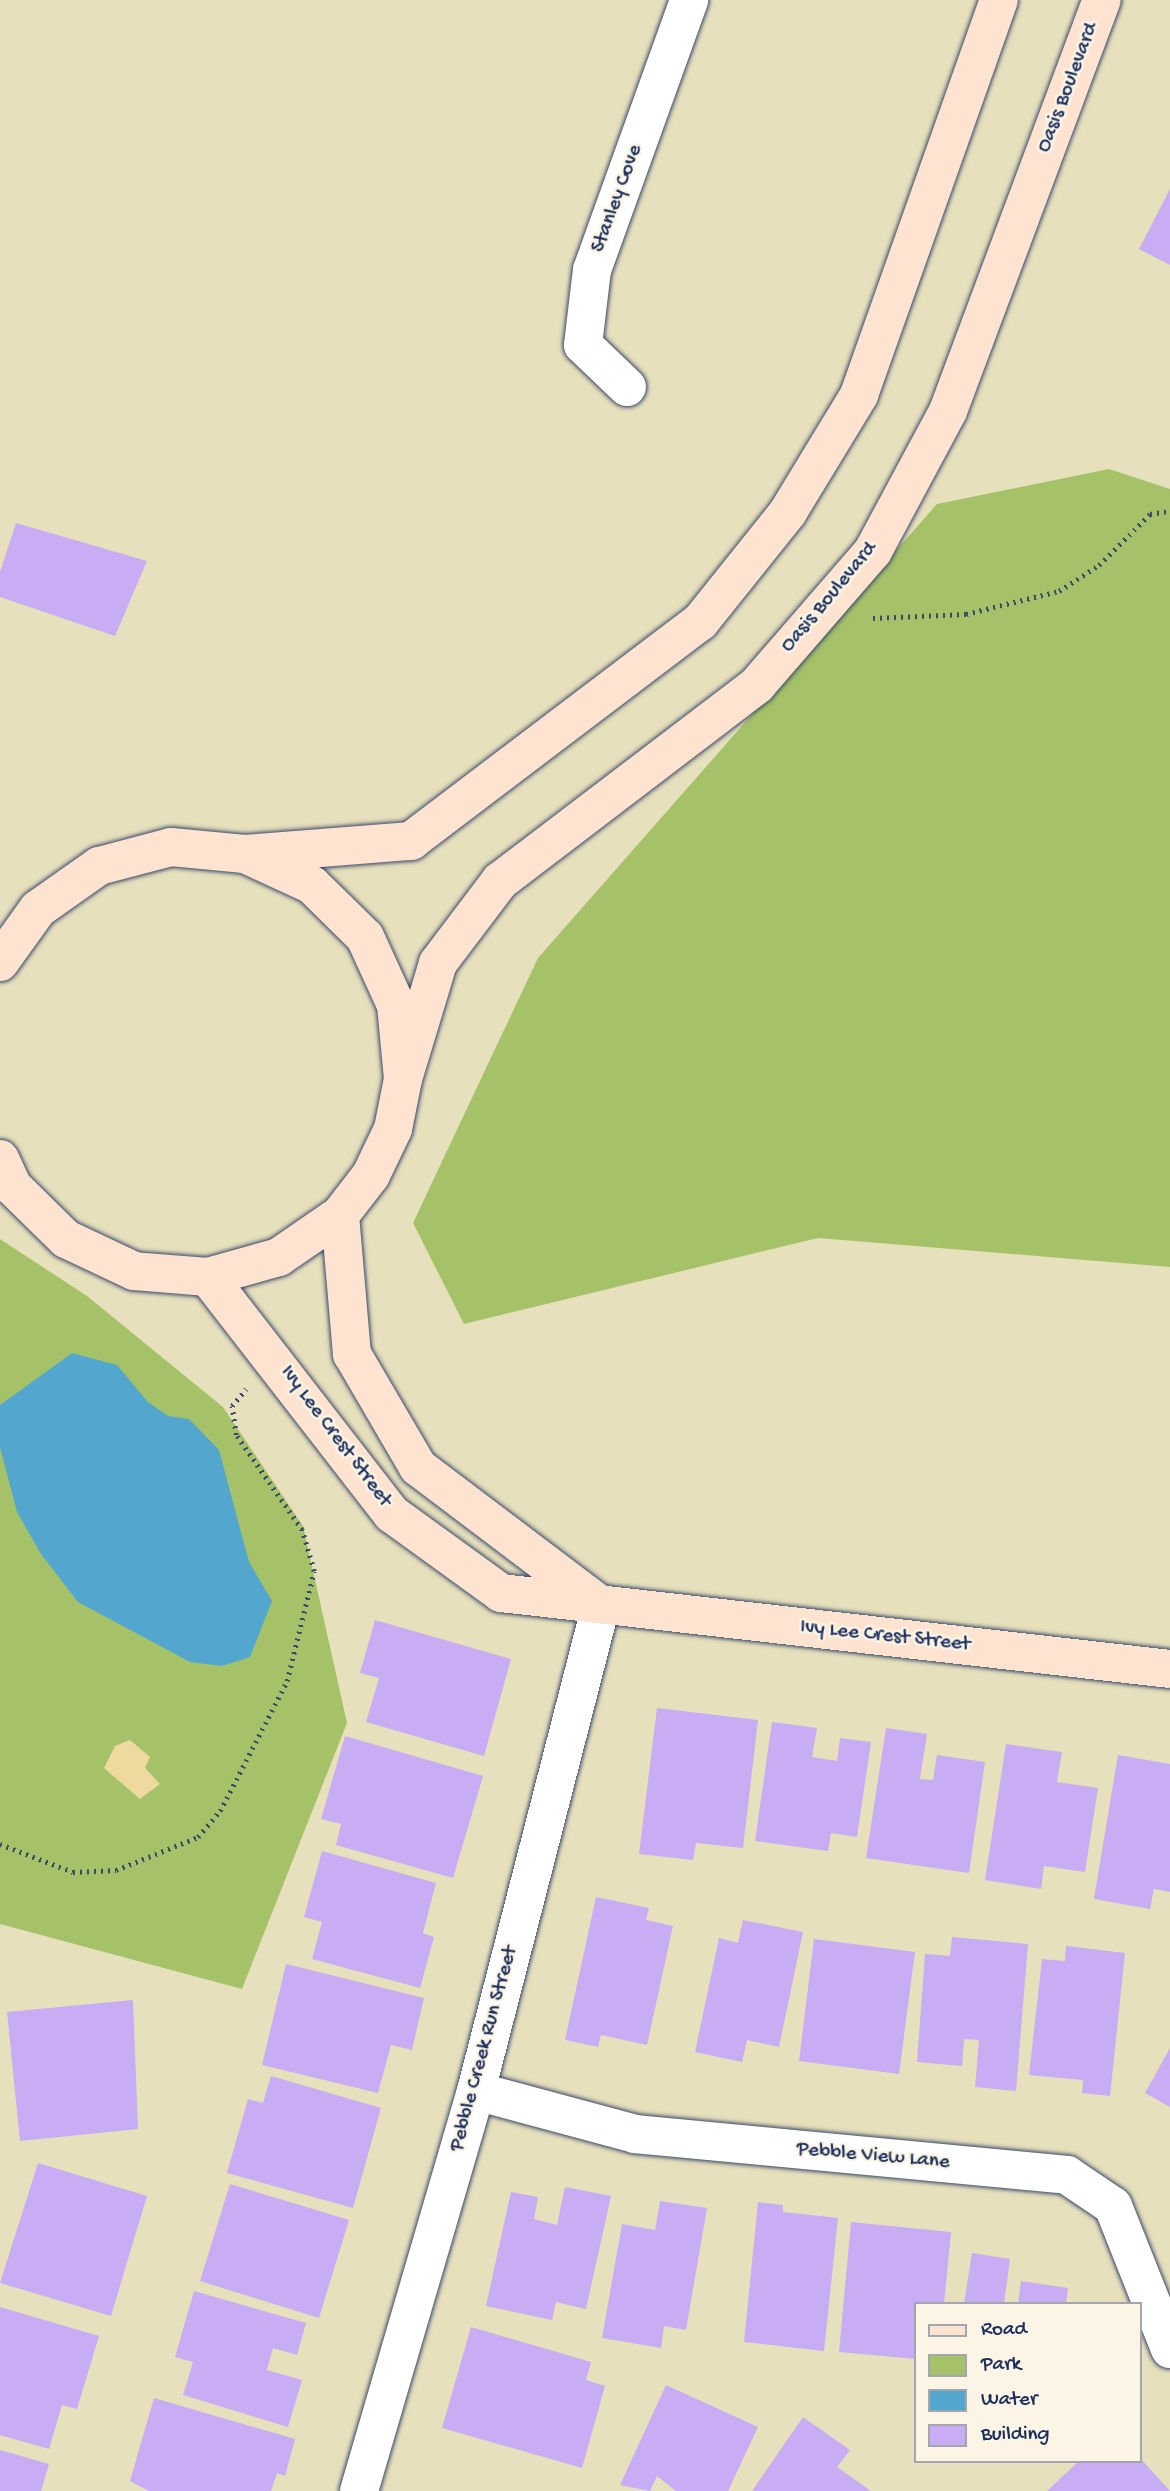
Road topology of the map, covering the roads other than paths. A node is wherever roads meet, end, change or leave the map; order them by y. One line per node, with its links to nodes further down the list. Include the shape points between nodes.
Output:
1 (689, 0): 4 (street, Stanley Cove, via 592,270 583,345)
2 (999, 0): 5 (main road, Oasis Boulevard, via 859,395 788,512 700,622 411,841)
3 (1102, 0): 7 (main road, Oasis Boulevard, via 948,411 873,551 757,685 500,881 438,963)
4 (627, 387)
5 (245, 853): 6 (main road, Oasis Boulevard, via 171,847 99,866 38,909); 7 (main road, Oasis Boulevard, via 312,885 365,937 396,1005)
6 (0, 962)
7 (403, 1079): 9 (main road, Oasis Boulevard, via 393,1129 372,1175)
8 (0, 1159): 10 (main road, Oasis Boulevard, via 13,1187 66,1239 134,1271)
9 (340, 1215): 10 (main road, Oasis Boulevard, via 279,1257); 11 (main road, via 352,1353 418,1467)
10 (208, 1277): 11 (main road, Ivy Lee Crest Street, via 392,1514 501,1593)
11 (601, 1605): 12 (main road, Ivy Lee Crest Street); 13 (street, Pebble Creek Run Street)
12 (1170, 1669)
13 (476, 2091): 14 (street, Pebble View Lane, via 635,2134 1067,2175 1112,2206); 15 (street, Pebble Creek Run Street)
14 (1170, 2349)
15 (359, 2491)

